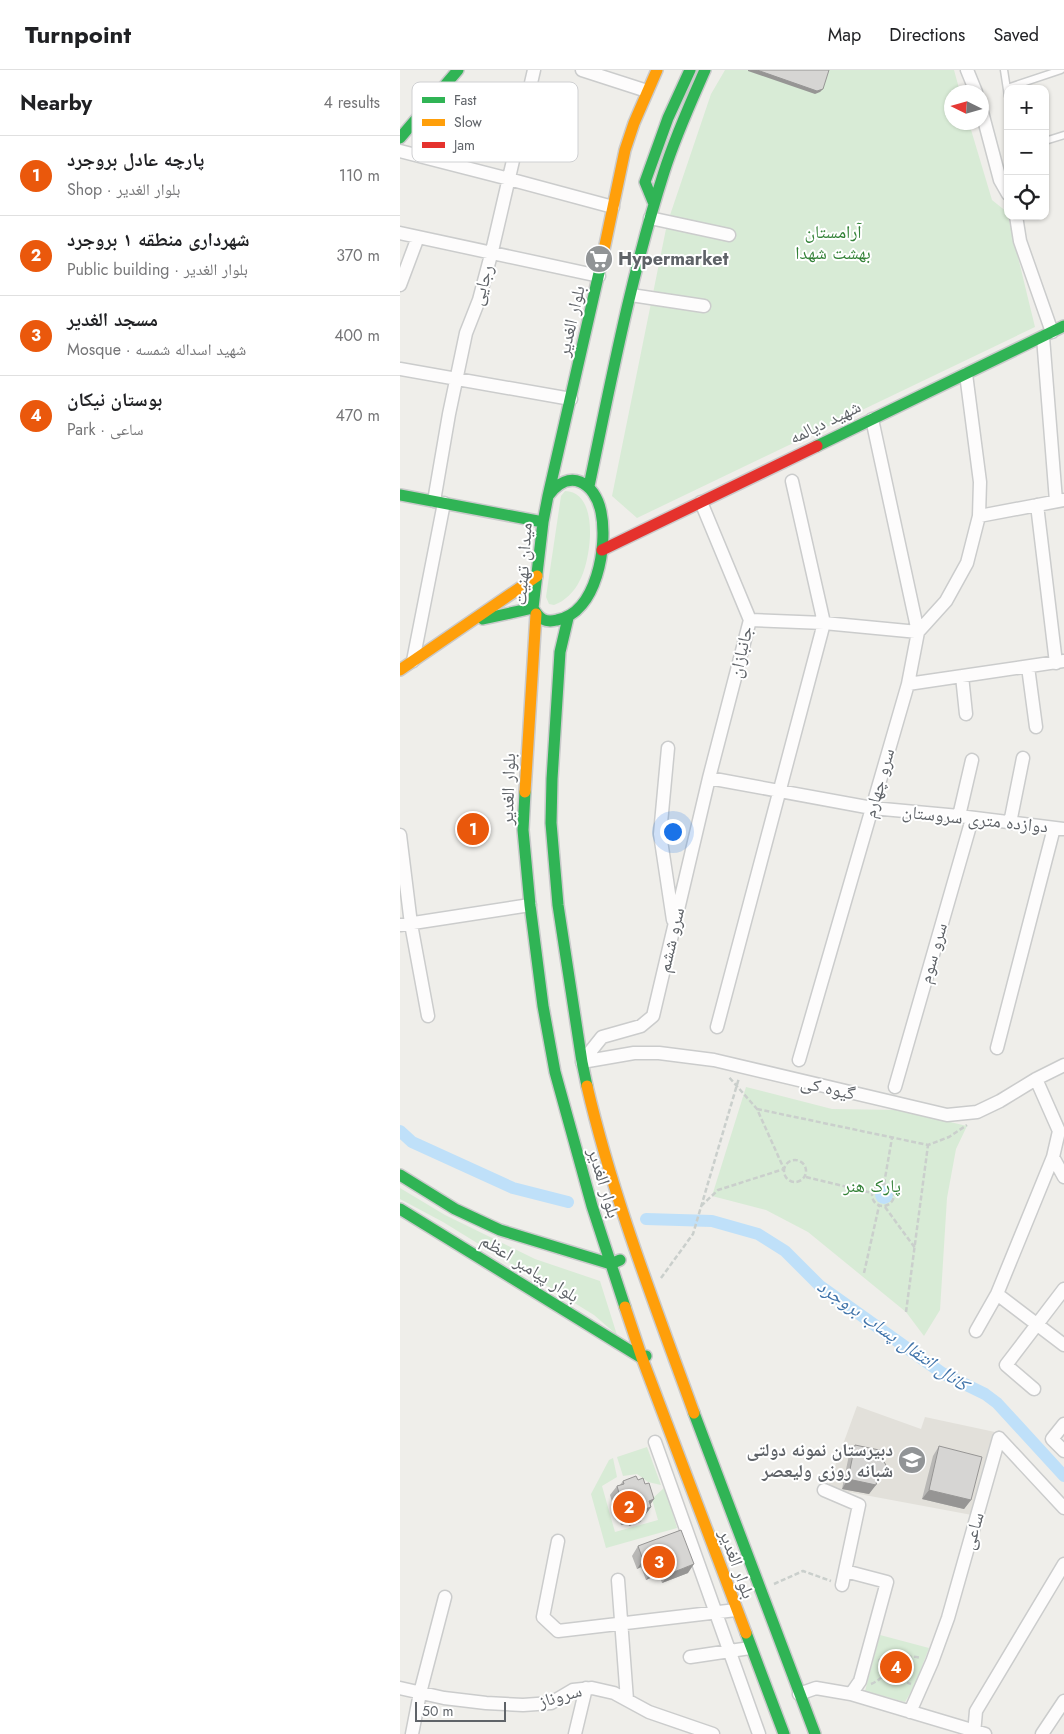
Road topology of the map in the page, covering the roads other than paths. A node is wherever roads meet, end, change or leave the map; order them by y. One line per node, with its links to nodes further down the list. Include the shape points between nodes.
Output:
1 (458, 70): 9 (main road)
2 (582, 70): 13 (street)
3 (657, 70): 13 (main road, بلوار الغدیر)
4 (690, 70): 23 (main road)
5 (705, 70): 26 (main road, via 678,130)
6 (967, 70): 10 (street)
7 (1004, 70): 11 (lane)
8 (1061, 70): 12 (lane)
9 (448, 82)
10 (973, 85)
11 (1006, 85)
12 (1016, 85)
13 (647, 91): 25 (main road, بلوار الغدیر, via 625,150)
14 (659, 111): 23 (main road)
15 (412, 124): 18 (main road)
16 (987, 130): 24 (street)
17 (1064, 135): 19 (lane)
18 (400, 138)
19 (1049, 140)
20 (444, 162): 22 (street)
21 (513, 162): 22 (street, رجایی)
22 (509, 178): 27 (street); 33 (street, رجایی)
23 (636, 183): 25 (main road); 26 (main road)
24 (1004, 187)
25 (616, 194): 27 (main road, بلوار الغدیر)
26 (654, 204): 28 (main road)
27 (613, 207): 34 (main road, بلوار الغدیر)
28 (650, 218): 31 (street); 36 (main road)
29 (1017, 220): 39 (street)
30 (400, 233): 32 (street)
31 (729, 235)
32 (418, 237): 33 (street); 35 (street)
33 (492, 252): 34 (street); 42 (street, رجایی, via 466,333)
34 (599, 276): 43 (main road, بلوار الغدیر)
35 (400, 285)
36 (631, 295): 37 (street); 46 (main road)
37 (704, 306)
38 (1064, 326): 39 (main road, شهید دیالمه)
39 (1047, 334): 41 (main road, شهید دیالمه); 49 (street)
40 (400, 369): 42 (street)
41 (966, 374): 44 (main road, شهید دیالمه); 53 (street, via 980,482)
42 (457, 379): 43 (street); 50 (street, رجایی)
43 (571, 399): 48 (main road, بلوار الغدیر)
44 (872, 419): 51 (main road, شهید دیالمه); 62 (street)
45 (792, 481): 61 (street)
46 (588, 486): 48 (main road, via 578,480 565,480); 55 (main road, via 602,512)
47 (400, 495): 50 (main road)
48 (548, 496): 54 (main road, میدان تهنیت)
49 (1060, 501): 52 (street)
50 (439, 502): 54 (main road); 63 (street, رجایی)
51 (701, 502): 55 (main road, شهید دیالمه); 60 (street, جانبازان)
52 (1037, 505): 53 (street); 64 (street)
53 (979, 516): 62 (street, via 966,563 946,601)
54 (543, 522): 56 (main road, میدان تهنیت)
55 (602, 550): 58 (main road, via 594,586 579,609)
56 (537, 576): 57 (main road, میدان تهنیت); 59 (main road)
57 (535, 611): 58 (main road, میدان تهنیت, via 546,622); 59 (main road); 82 (main road, بلوار الغدیر, via 523,830)
58 (568, 618): 89 (main road, بلوار الغدیر, via 560,652 551,823 558,905)
59 (474, 620): 63 (main road)
60 (750, 620): 61 (street); 74 (street, جانبازان)
61 (824, 623): 62 (street); 75 (street)
62 (918, 632): 68 (street, سرو چهارم)
63 (413, 661): 66 (main road)
64 (1060, 662): 65 (street)
65 (1028, 666): 67 (street); 70 (street)
66 (400, 670)
67 (962, 676): 68 (street); 69 (street)
68 (908, 684): 76 (street, سرو چهارم)
69 (966, 714)
70 (1036, 727)
71 (668, 748): 84 (street, via 660,834)
72 (1023, 758): 79 (street)
73 (972, 760): 77 (street)
74 (709, 778): 75 (street, دوازده متری سروستان); 84 (street, سرو ششم)
75 (780, 790): 76 (street, دوازده متری سروستان); 86 (street)
76 (872, 808): 77 (street, دوازده متری سروستان); 88 (street, سرو چهارم)
77 (959, 816): 78 (street, دوازده متری سروستان)
78 (972, 819): 79 (street, دوازده متری سروستان); 92 (street, سرو سوم)
79 (1010, 823): 80 (street, دوازده متری سروستان)
80 (1059, 829): 87 (street)
81 (400, 835): 83 (street)
82 (530, 905): 83 (street); 98 (main road, بلوار الغدیر, via 555,1072)
83 (406, 924): 85 (street)
84 (674, 927): 89 (street, سرو ششم, via 653,1016 641,1026 602,1038)
85 (428, 1016)
86 (717, 1027)
87 (996, 1048)
88 (799, 1060)
89 (582, 1062): 91 (street, گیوه کی, via 634,1053 714,1060 947,1115 978,1112); 97 (main road, بلوار الغدیر, via 596,1123)
90 (1064, 1065): 91 (street, گیوه کی)
91 (1036, 1079): 93 (street, via 1059,1131)
92 (895, 1087)
93 (1053, 1157): 95 (street); 100 (street)
94 (400, 1175): 98 (main road, بلوار پیامبر اعظم, via 455,1209 500,1230)
95 (1064, 1177)
96 (400, 1209): 105 (main road, بلوار پیامبر اعظم)
97 (636, 1254): 98 (main road); 104 (main road, بلوار الغدیر)
98 (611, 1264): 105 (main road, بلوار الغدیر)
99 (1064, 1290): 101 (street)
100 (997, 1294): 101 (street); 102 (street)
101 (1038, 1325): 103 (street); 106 (street, via 1006,1365)
102 (976, 1331)
103 (1064, 1345)
104 (670, 1348): 105 (main road); 127 (main road, بلوار الغدیر)
105 (642, 1358): 118 (main road, بلوار الغدیر)
106 (1034, 1389)
107 (1064, 1424): 109 (street, via 1052,1439)
108 (655, 1442): 119 (street)
109 (1064, 1451)
110 (824, 1490): 114 (street, via 859,1505)
111 (1064, 1508): 131 (street, ساعی, via 999,1438 948,1618)
112 (558, 1540): 120 (street, via 543,1617 558,1631)
113 (1064, 1564): 132 (street, via 976,1711)
114 (845, 1572): 116 (street); 128 (street, via 887,1582 860,1680)
115 (618, 1580): 120 (street)
116 (842, 1585)
117 (445, 1597): 126 (street)
118 (736, 1610): 119 (street); 121 (main road, بلوار الغدیر)
119 (716, 1612): 120 (street); 122 (street)
120 (621, 1624): 129 (street)
121 (750, 1648): 122 (street); 137 (main road, بلوار الغدیر)
122 (729, 1651): 123 (street); 136 (street)
123 (690, 1656)
124 (400, 1688): 126 (street, سروناز)
125 (586, 1688): 126 (street, سروناز, via 573,1690 551,1703 523,1705); 129 (street, سروناز, via 614,1693); 134 (street)
126 (420, 1693): 133 (street)
127 (799, 1694): 128 (street, via 816,1688); 138 (main road, بلوار الغدیر)
128 (851, 1694): 131 (street)
129 (627, 1700): 135 (street, سروناز, via 649,1712)
130 (1064, 1701): 139 (street)
131 (910, 1712): 132 (street)
132 (978, 1733)
133 (412, 1734)
134 (575, 1734)
135 (713, 1734)
136 (759, 1734)
137 (784, 1734)
138 (815, 1734)
139 (1042, 1734)

